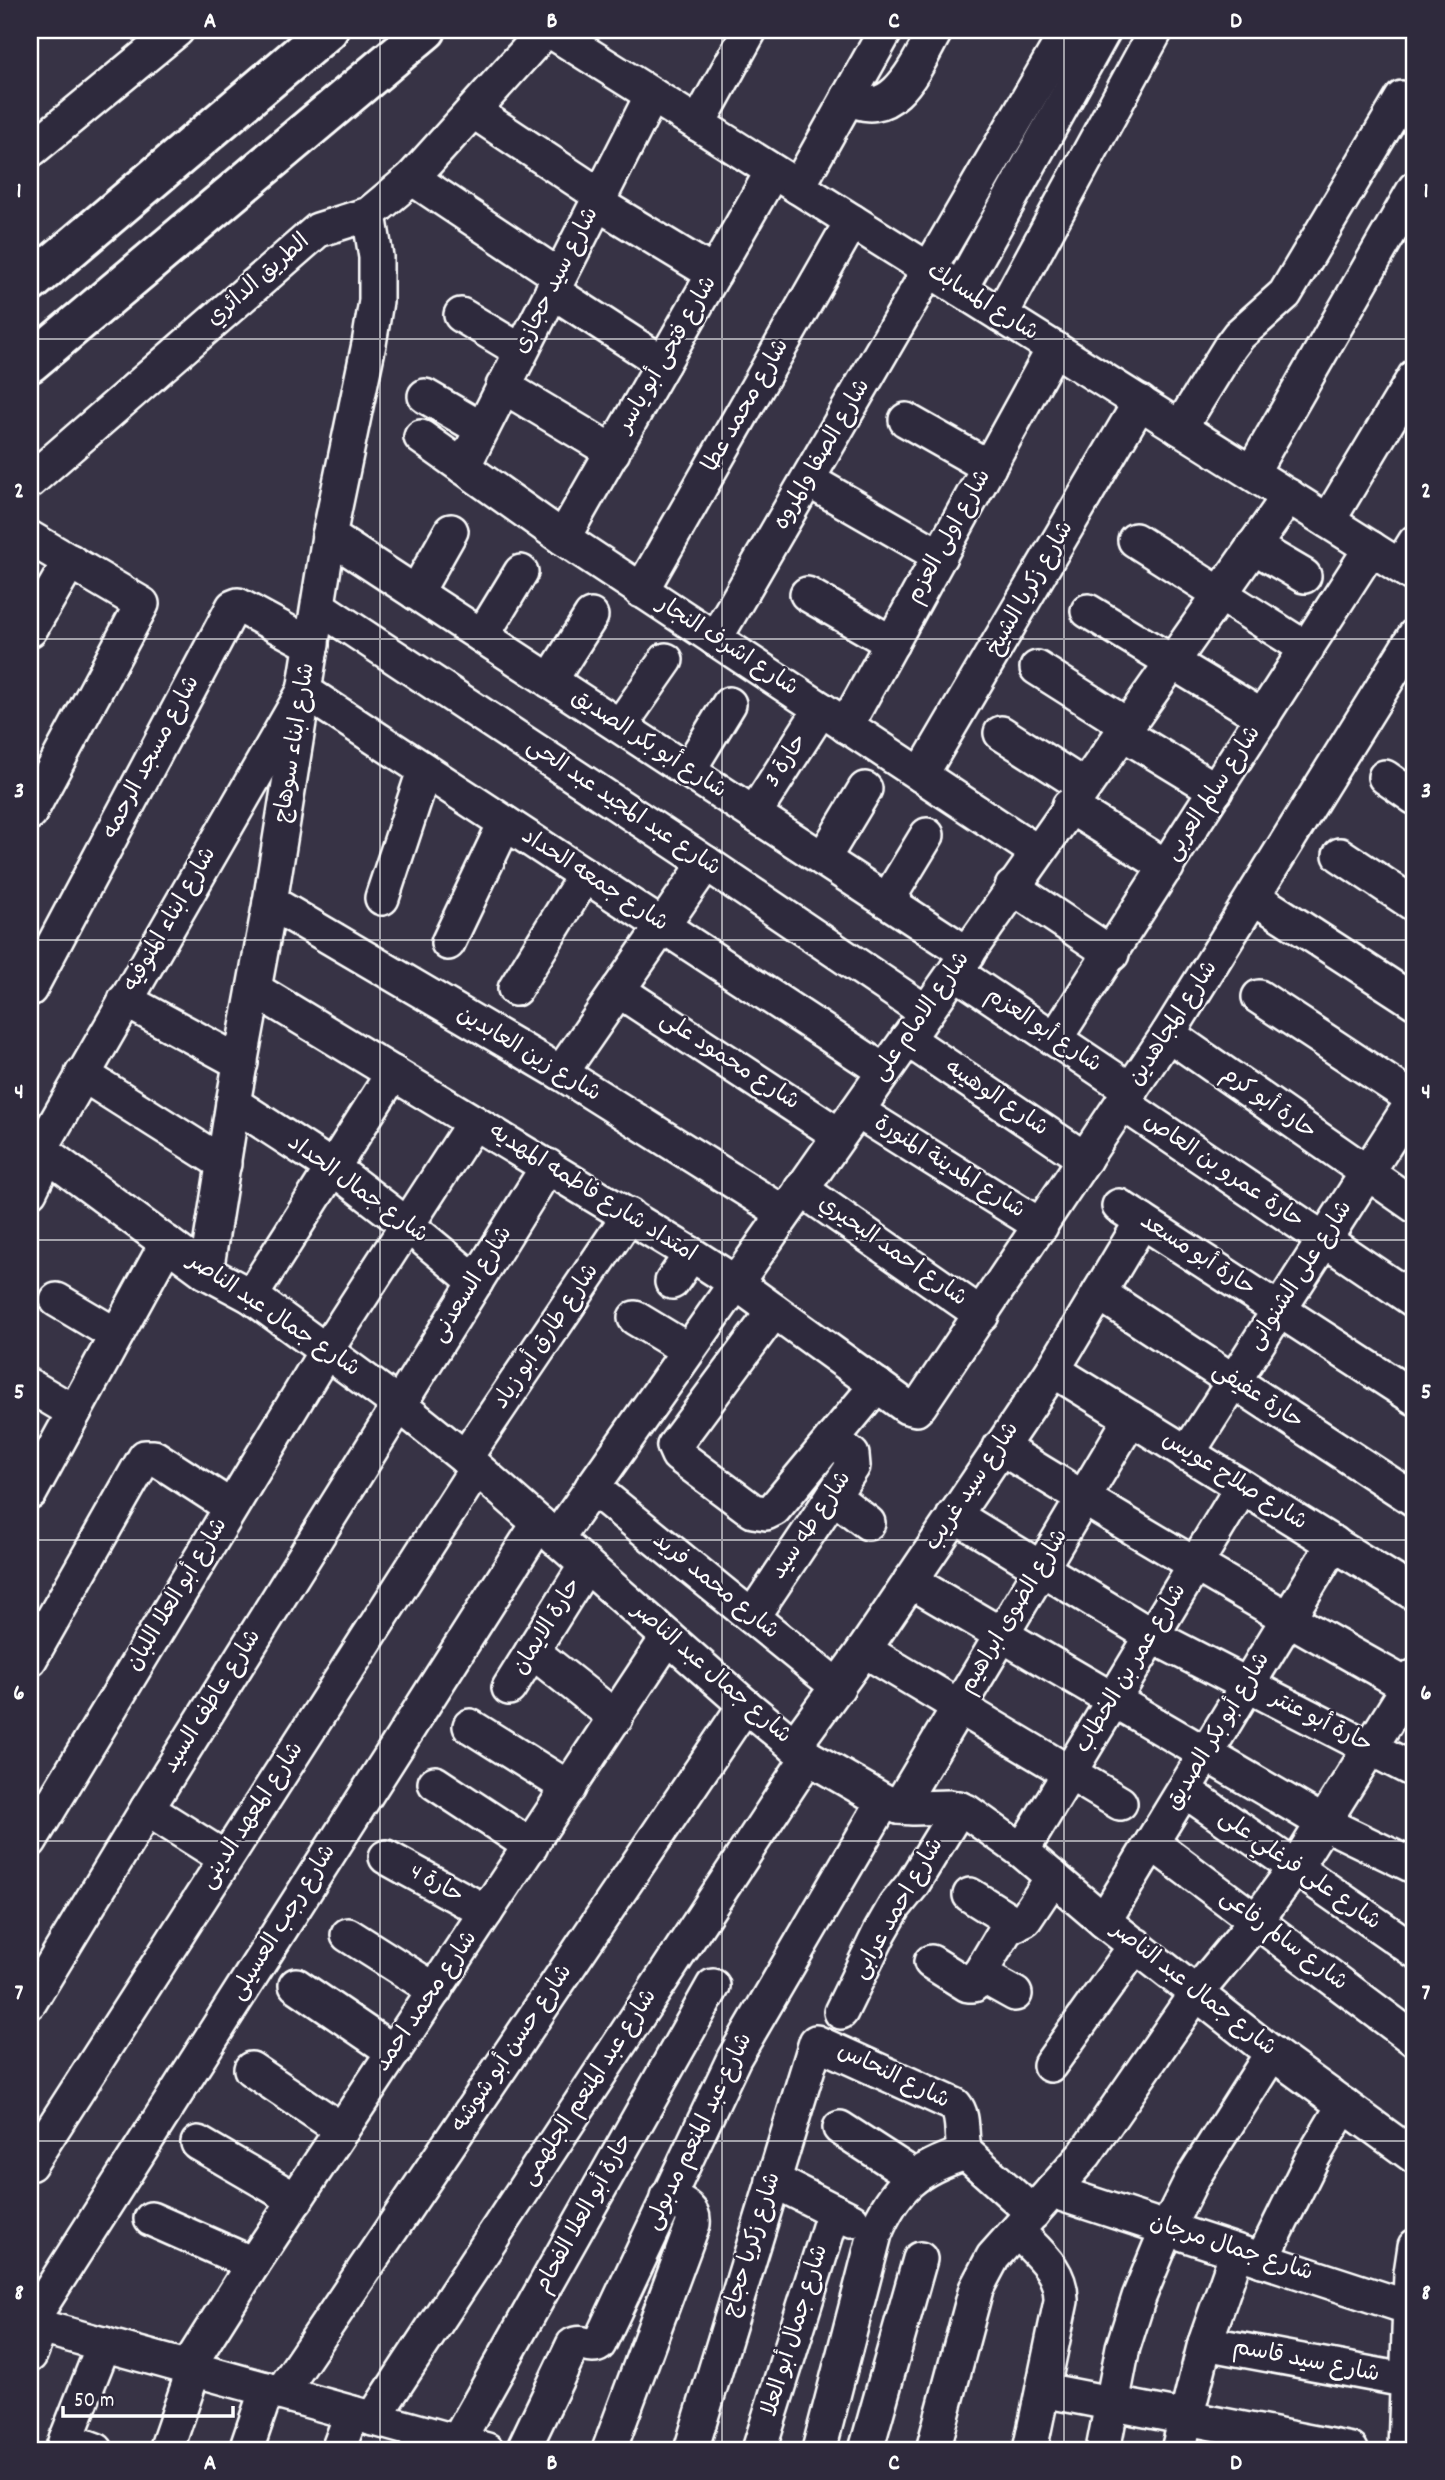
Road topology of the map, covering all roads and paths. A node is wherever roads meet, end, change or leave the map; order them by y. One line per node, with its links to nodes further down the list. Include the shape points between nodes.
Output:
1 (177, 30): 16 (street)
2 (328, 30): 25 (highway)
3 (547, 30): 11 (street, شارع المسابك); 14 (street, الطريق الدائري)
4 (750, 30): 15 (street)
5 (886, 30): 12 (street, شارع فتحى أبو ياسر)
6 (936, 30): 12 (street, via 897,92 875,105)
7 (1069, 30): 23 (street, شارع الصفا والمروه)
8 (1104, 30): 27 (street)
9 (1156, 30): 29 (street)
10 (416, 38): 32 (highway)
11 (652, 95): 15 (street, شارع المسابك); 20 (street, شارع سيد حجازى)
12 (848, 97): 18 (street, شارع فتحى أبو ياسر)
13 (1402, 98): 39 (street, via 1285,294 1239,335)
14 (473, 111): 17 (street, الطريق الدائري); 20 (street)
15 (698, 124): 18 (street, شارع المسابك)
16 (30, 151)
17 (412, 178): 21 (street, الطريق الدائري); 26 (street)
18 (785, 179): 22 (street, شارع المسابك); 24 (street, شارع فتحى أبو ياسر)
19 (1415, 188): 45 (street)
20 (599, 199): 24 (street); 26 (street, شارع سيد حجازى)
21 (369, 214): 47 (street, الطريق الدائري, via 317,230); 51 (street, شارع ابناء سوهاج, via 376,257 376,301)
22 (852, 221): 23 (street, شارع المسابك); 62 (street, شارع محمد عطا)
23 (930, 270): 27 (street, شارع المسابك); 46 (street, شارع الصفا والمروه)
24 (714, 274): 33 (street, شارع فتحى أبو ياسر)
25 (30, 284)
26 (556, 284): 31 (street, شارع سيد حجازى); 33 (street)
27 (960, 289): 29 (street, شارع المسابك)
28 (461, 315): 31 (street)
29 (1001, 315): 30 (street, شارع المسابك)
30 (1054, 348): 37 (street, شارع المسابك); 44 (street, شارع اولى العزم)
31 (521, 351): 35 (street, شارع سيد حجازى)
32 (30, 363)
33 (663, 363): 42 (street, شارع فتحى أبو ياسر)
34 (1415, 376): 49 (street)
35 (503, 386): 40 (street, شارع سيد حجازى); 42 (street)
36 (425, 396): 40 (street)
37 (1140, 402): 39 (street, شارع المسابك); 89 (street, شارع زكريا الشيخ)
38 (906, 420): 44 (street)
39 (1180, 428): 45 (street, شارع المسابك)
40 (482, 429): 43 (street, شارع سيد حجازى)
41 (421, 437): 43 (street, شارع اشرف النجار)
42 (613, 452): 53 (street, شارع فتحى أبو ياسر)
43 (463, 467): 53 (street, شارع اشرف النجار)
44 (989, 467): 57 (street, شارع اولى العزم)
45 (1252, 472): 48 (street, شارع المسابك)
46 (808, 480): 57 (street); 72 (street, شارع الصفا والمروه)
47 (30, 481)
48 (1289, 496): 49 (street, شارع المسابك); 55 (street, شارع الامام على)
49 (1328, 520): 56 (street, شارع المسابك)
50 (451, 531): 63 (street)
51 (329, 536): 63 (street, شارع أبو بكر الصديق); 66 (street, شارع ابناء سوهاج)
52 (30, 538): 58 (street)
53 (563, 538): 62 (street, شارع اشرف النجار)
54 (1135, 540): 65 (street)
55 (1253, 546): 61 (street); 65 (street, شارع الامام على)
56 (1371, 548): 59 (street, شارع المسابك); 75 (street, شارع سالم العربى)
57 (940, 556): 73 (street, شارع اولى العزم)
58 (69, 561): 69 (street); 95 (street, via 141,601 141,606)
59 (1410, 561)
60 (522, 572): 71 (street)
61 (1304, 576)
62 (641, 591): 72 (street, شارع اشرف النجار)
63 (416, 593): 71 (street, شارع أبو بكر الصديق)
64 (807, 594): 73 (street)
65 (1219, 594): 75 (street); 77 (street, شارع الامام على)
66 (318, 607): 74 (street, شارع ابناء سوهاج); 102 (street, شارع عبد المجيد عبد الحى)
67 (1088, 611): 77 (street)
68 (591, 616): 79 (street)
69 (30, 630)
70 (1415, 635): 107 (street, شارع المجاهدين)
71 (482, 636): 79 (street, شارع أبو بكر الصديق)
72 (715, 639): 83 (street, شارع اشرف النجار)
73 (892, 643): 83 (street, شارع اولى العزم)
74 (312, 645): 80 (street, شارع ابناء سوهاج); 115 (street, شارع مسجد الرحمه, via 239,605 233,607)
75 (1307, 649): 82 (street, شارع سالم العربى)
76 (666, 660): 84 (street)
77 (1172, 661): 82 (street); 85 (street, شارع الامام على)
78 (1037, 668): 85 (street)
79 (551, 681): 84 (street, شارع أبو بكر الصديق)
80 (304, 691): 87 (street, شارع جمعه الحداد); 109 (street, شارع ابناء سوهاج); 120 (street, شارع ابناء المنوفيه)
81 (729, 704): 88 (street)
82 (1263, 717): 92 (street, شارع سالم العربى)
83 (834, 718): 89 (street, شارع اشرف النجار); 96 (street, حارة 3)
84 (620, 726): 88 (street, شارع أبو بكر الصديق)
85 (1124, 729): 92 (street); 93 (street, شارع الامام على)
86 (1001, 733): 93 (street)
87 (424, 771): 97 (street, شارع جمعه الحداد); 106 (street)
88 (688, 771): 96 (street, شارع أبو بكر الصديق)
89 (921, 775): 99 (street, شارع اشرف النجار)
90 (1385, 777): 94 (street)
91 (865, 789): 101 (street)
92 (1216, 790): 103 (street, شارع سالم العربى)
93 (1077, 796): 99 (street, شارع الامام على); 103 (street)
94 (1415, 798)
95 (30, 813)
96 (754, 814): 101 (street, شارع أبو بكر الصديق)
97 (505, 823): 104 (street, شارع جمعه الحداد); 112 (street)
98 (927, 835): 108 (street)
99 (1037, 852): 105 (street, شارع الامام على)
100 (1340, 855): 110 (street)
101 (823, 859): 108 (street, شارع أبو بكر الصديق)
102 (706, 863): 111 (street); 122 (street, شارع عبد المجيد عبد الحى)
103 (1167, 867): 113 (street, شارع سالم العربى)
104 (585, 875): 111 (street, شارع جمعه الحداد); 117 (street)
105 (1012, 887): 113 (street); 114 (street, شارع الامام على)
106 (382, 898)
107 (1255, 898): 121 (street); 123 (street, شارع المجاهدين)
108 (887, 901): 114 (street, شارع أبو بكر الصديق)
109 (270, 902): 116 (street, شارع ابناء سوهاج); 129 (street, شارع زين العابدين)
110 (1415, 905)
111 (662, 926): 118 (street); 127 (street, شارع جمعه الحداد)
112 (449, 943)
113 (1112, 954): 125 (street, شارع سالم العربى)
114 (961, 963): 122 (street, شارع الامام على); 125 (street, شارع أبو العزم)
115 (30, 989)
116 (254, 989): 126 (street, شارع ابناء سوهاج); 128 (street, امتداد شارع فاطمه المهديه)
117 (515, 989)
118 (618, 990): 129 (street); 135 (street, شارع محمود على)
119 (1259, 997): 132 (street)
120 (125, 1000): 126 (street); 130 (street, شارع ابناء المنوفيه)
121 (1415, 1002)
122 (926, 1012): 124 (street, شارع الامام على)
123 (1168, 1034): 131 (street, شارع المجاهدين); 141 (street, حارة أبو كرم)
124 (907, 1039): 127 (street, شارع الامام على); 137 (street, شارع الوهيبه)
125 (1055, 1039): 131 (street, شارع أبو العزم)
126 (241, 1063): 133 (street, شارع ابناء سوهاج)
127 (884, 1071): 135 (street, شارع الامام على)
128 (393, 1073): 134 (street, امتداد شارع فاطمه المهديه); 140 (street)
129 (561, 1073): 143 (street, شارع زين العابدين)
130 (82, 1074): 136 (street, شارع ابناء المنوفيه); 138 (street)
131 (1126, 1097): 137 (street, شارع المجاهدين); 149 (street, حارة عمرو بن العاص)
132 (1415, 1099): 141 (street, شارع على الشنوانى)
133 (233, 1103): 138 (street, شارع ابناء سوهاج); 140 (street, شارع جمال الحداد)
134 (474, 1122): 139 (street, امتداد شارع فاطمه المهديه); 147 (street, شارع أبو العلا اللبان)
135 (848, 1123): 143 (street, شارع الامام على); 148 (street, شارع المدينة المنورة)
136 (39, 1149): 142 (street, شارع ابناء المنوفيه); 150 (street, شارع جمال عبد الناصر)
137 (1085, 1160): 148 (street, شارع المجاهدين)
138 (224, 1164): 152 (street, شارع ابناء سوهاج)
139 (548, 1166): 146 (street, امتداد شارع فاطمه المهديه); 153 (street, شارع السعدنى)
140 (333, 1168): 147 (street, شارع جمال الحداد); 157 (street)
141 (1367, 1173): 144 (street, حارة أبو كرم); 149 (street, شارع على الشنوانى)
142 (30, 1191)
143 (793, 1201): 155 (street, شارع الامام على); 162 (street, شارع احمد البحيري)
144 (1415, 1206)
145 (1131, 1213): 156 (street, شارع سيد غريب); 160 (street, حارة أبو مسعد)
146 (629, 1215): 151 (street, امتداد شارع فاطمه المهديه); 179 (street, شارع طارق أبو زياد)
147 (407, 1224): 153 (street, شارع جمال الحداد); 165 (street, شارع أبو العلا اللبان)
148 (1041, 1226): 162 (street, شارع المجاهدين)
149 (1324, 1241): 159 (street, حارة عمرو بن العاص); 160 (street, شارع على الشنوانى)
150 (167, 1243): 152 (street, شارع جمال عبد الناصر); 164 (street)
151 (691, 1254): 154 (street); 155 (street, امتداد شارع فاطمه المهديه)
152 (206, 1272): 157 (street, شارع جمال عبد الناصر)
153 (476, 1282): 172 (street, شارع السعدنى)
154 (672, 1282)
155 (736, 1283): 161 (street, امتداد شارع فاطمه المهديه); 166 (street, شارع الامام على)
156 (1099, 1293): 167 (street, شارع سيد غريب); 168 (street, حارة عفيفى)
157 (251, 1296): 165 (street, شارع جمال عبد الناصر)
158 (58, 1300): 164 (street)
159 (1415, 1301)
160 (1280, 1310): 168 (street, شارع على الشنوانى); 171 (street, حارة أبو مسعد)
161 (774, 1311): 169 (street, امتداد شارع فاطمه المهديه); 176 (street, via 675,1443 676,1453 753,1511 766,1513)
162 (982, 1315): 173 (street, شارع المجاهدين)
163 (635, 1318): 166 (street)
164 (116, 1335): 174 (street)
165 (327, 1349): 172 (street, شارع جمال عبد الناصر); 186 (street, شارع أبو العلا اللبان)
166 (688, 1350): 180 (street, شارع الامام على)
167 (1053, 1370): 175 (street, شارع صلاح عويس); 177 (street, شارع سيد غريب)
168 (1234, 1381): 178 (street, شارع على الشنوانى); 185 (street, حارة عفيفى)
169 (877, 1385): 173 (street, امتداد شارع فاطمه المهديه, via 910,1408); 176 (street)
170 (30, 1386): 174 (street)
171 (1415, 1398)
172 (398, 1404): 179 (street, شارع جمال عبد الناصر); 224 (street, شارع عاطف السيد)
173 (920, 1405)
174 (74, 1412): 182 (street)
175 (1131, 1418): 178 (street, شارع صلاح عويس); 184 (street, شارع الضوى ابراهيم)
176 (832, 1438): 183 (street, شارع طه سيد, via 854,1459)
177 (1000, 1447): 184 (street); 187 (street, شارع سيد غريب)
178 (1187, 1454): 181 (street, شارع صلاح عويس)
179 (471, 1463): 189 (street, شارع جمال عبد الناصر); 231 (street, شارع المعهد الدينى)
180 (592, 1487): 189 (street, شارع الامام على); 196 (street, شارع محمد فريد)
181 (1242, 1487): 190 (street, شارع صلاح عويس); 192 (street, شارع عمر بن الخطاب)
182 (30, 1493)
183 (833, 1496): 188 (street); 196 (street, شارع طه سيد)
184 (1083, 1499): 192 (street); 193 (street, شارع الضوى ابراهيم)
185 (1415, 1500)
186 (231, 1507): 203 (street, via 154,1457 145,1457); 226 (street, شارع أبو العلا اللبان)
187 (954, 1515): 193 (street, حارة أبو عنتر); 194 (street, شارع سيد غريب)
188 (868, 1522)
189 (547, 1531): 191 (street, شارع جمال عبد الناصر); 279 (street, شارع رجب العسيلى)
190 (1334, 1544): 195 (street, شارع صلاح عويس); 197 (street, شارع أبو بكر الصديق)
191 (586, 1565): 200 (street, شارع جمال عبد الناصر); 202 (street, حارة الايمان)
192 (1195, 1565): 197 (street); 199 (street, شارع عمر بن الخطاب)
193 (1041, 1569): 198 (street, شارع الضوى ابراهيم); 199 (street, حارة أبو عنتر)
194 (910, 1581): 198 (street); 201 (street, شارع سيد غريب)
195 (1412, 1584)
196 (752, 1617): 206 (street, شارع محمد فريد)
197 (1288, 1619): 204 (street); 205 (street, شارع أبو بكر الصديق)
198 (1002, 1634): 208 (street); 210 (street, شارع الضوى ابراهيم)
199 (1152, 1636): 205 (street, حارة أبو عنتر); 208 (street, شارع عمر بن الخطاب)
200 (668, 1637): 209 (street, شارع جمال عبد الناصر); 211 (street, شارع محمد احمد)
201 (864, 1650): 206 (street, شارع سيد غريب); 210 (street)
202 (532, 1651): 207 (street, حارة الايمان); 211 (street)
203 (30, 1658)
204 (1412, 1681): 213 (street)
205 (1248, 1685): 213 (street, حارة أبو عنتر); 215 (street, شارع أبو بكر الصديق)
206 (838, 1687): 214 (street, شارع سيد غريب)
207 (509, 1688)
208 (1113, 1700): 215 (street); 217 (street, شارع عمر بن الخطاب)
209 (745, 1705): 214 (street, شارع جمال عبد الناصر); 285 (street, شارع حسن أبو شوشه)
210 (959, 1707): 217 (street); 222 (street, شارع الضوى ابراهيم)
211 (616, 1718): 219 (street, شارع محمد احمد)
212 (470, 1726): 219 (street)
213 (1369, 1748): 216 (street, حارة أبو عنتر); 225 (street)
214 (801, 1751): 222 (street, شارع جمال عبد الناصر); 287 (street, شارع عبد المنعم الجلهمى)
215 (1205, 1755): 220 (street, شارع أبو بكر الصديق); 225 (street)
216 (1415, 1771)
217 (1069, 1773): 221 (street); 229 (street, شارع عمر بن الخطاب)
218 (435, 1783): 228 (street)
219 (569, 1788): 228 (street, شارع محمد احمد)
220 (1184, 1790): 227 (street, شارع أبو بكر الصديق); 233 (street, شارع على فرغلي على)
221 (1120, 1803)
222 (892, 1804): 223 (street, شارع جمال عبد الناصر); 267 (street, شارع عبد المنعم مدبولى, via 744,2040)
223 (958, 1808): 229 (street, شارع جمال عبد الناصر); 242 (street, شارع احمد عرابى, via 895,1906)
224 (147, 1809): 231 (street); 250 (street, شارع عاطف السيد)
225 (1324, 1823): 232 (street); 233 (street)
226 (30, 1841)
227 (1152, 1843): 237 (street, شارع أبو بكر الصديق); 238 (street, شارع سالم رفاعى)
228 (531, 1846): 236 (street, شارع محمد احمد)
229 (1022, 1851): 234 (street, شارع جمال عبد الناصر)
230 (386, 1857): 236 (street, حارة 4)
231 (225, 1858): 264 (street, شارع المعهد الدينى)
232 (1415, 1867)
233 (1295, 1868): 238 (street); 243 (street, شارع على فرغلي على)
234 (1053, 1877): 237 (street, شارع جمال عبد الناصر); 239 (street, via 1026,1920)
235 (970, 1895): 239 (street)
236 (486, 1912): 247 (street, شارع محمد احمد)
237 (1104, 1920): 241 (street, شارع جمال عبد الناصر)
238 (1256, 1921): 248 (street); 252 (street, شارع سالم رفاعى)
239 (1016, 1924): 244 (street, via 1005,1931)
240 (348, 1935): 247 (street)
241 (1136, 1945): 248 (street, شارع جمال عبد الناصر); 256 (street)
242 (905, 1947): 244 (street, via 968,1985); 251 (street, شارع احمد عرابى)
243 (1415, 1951)
244 (979, 1974): 249 (street)
245 (296, 1985): 254 (street)
246 (713, 1986): 289 (street, حارة أبو العلا الفحام)
247 (435, 1990): 254 (street, شارع محمد احمد)
248 (1196, 1992): 255 (street, شارع جمال عبد الناصر); 270 (street, via 1085,2154)
249 (1015, 1994)
250 (30, 2001)
251 (841, 2012)
252 (1415, 2040)
253 (819, 2042): 262 (street, شارع النحاس, via 955,2105); 266 (street, شارع زكريا حجاج, via 813,2047)
254 (394, 2052): 260 (street, شارع محمد احمد)
255 (1272, 2053): 258 (street, شارع جمال عبد الناصر); 272 (street, via 1192,2179)
256 (1050, 2065)
257 (251, 2069): 260 (street)
258 (1344, 2105): 263 (street, شارع جمال عبد الناصر); 275 (street)
259 (840, 2128): 265 (street)
260 (342, 2130): 268 (street, شارع محمد احمد)
261 (198, 2144): 268 (street)
262 (966, 2153): 265 (street, via 939,2161); 270 (street)
263 (1415, 2157)
264 (30, 2164)
265 (914, 2176): 273 (street, via 897,2192)
266 (773, 2180): 269 (street); 296 (street, شارع زكريا حجاج)
267 (667, 2197): 294 (street, شارع عبد المنعم مدبولى, via 599,2344 573,2345); 295 (street, via 689,2208 693,2224)
268 (296, 2200): 277 (street, شارع محمد احمد)
269 (834, 2211): 273 (street); 297 (street, شارع جمال أبو العلا)
270 (1034, 2212): 272 (street, شارع جمال مرجان); 284 (street, via 1062,2290); 300 (street, via 993,2257 976,2289)
271 (151, 2219): 277 (street)
272 (1167, 2229): 275 (street, شارع جمال مرجان); 286 (street, via 1123,2347)
273 (875, 2234): 298 (street)
274 (1415, 2255): 278 (street)
275 (1249, 2256): 278 (street, شارع جمال مرجان); 280 (street)
276 (920, 2259): 299 (street)
277 (253, 2264): 282 (street, شارع محمد احمد)
278 (1410, 2308): 283 (street)
279 (33, 2332): 281 (street)
280 (1205, 2343): 283 (street, شارع سيد قاسم); 288 (street)
281 (104, 2344): 282 (street); 290 (street)
282 (191, 2368): 285 (street); 291 (street, شارع محمد احمد)
283 (1412, 2381): 305 (street)
284 (1043, 2390): 286 (street); 301 (street)
285 (274, 2391): 287 (street); 292 (street, شارع حسن أبو شوشه)
286 (1112, 2404): 288 (street); 302 (street)
287 (362, 2416): 289 (street); 293 (street, شارع عبد المنعم الجلهمى)
288 (1185, 2417): 303 (street); 304 (street)
289 (451, 2444)
290 (75, 2447)
291 (166, 2450)
292 (246, 2450)
293 (338, 2450)
294 (523, 2450)
295 (609, 2450)
296 (691, 2450)
297 (759, 2450)
298 (819, 2450)
299 (866, 2450)
300 (933, 2450)
301 (1030, 2450)
302 (1103, 2450)
303 (1178, 2450)
304 (1351, 2450)
305 (1405, 2450)

